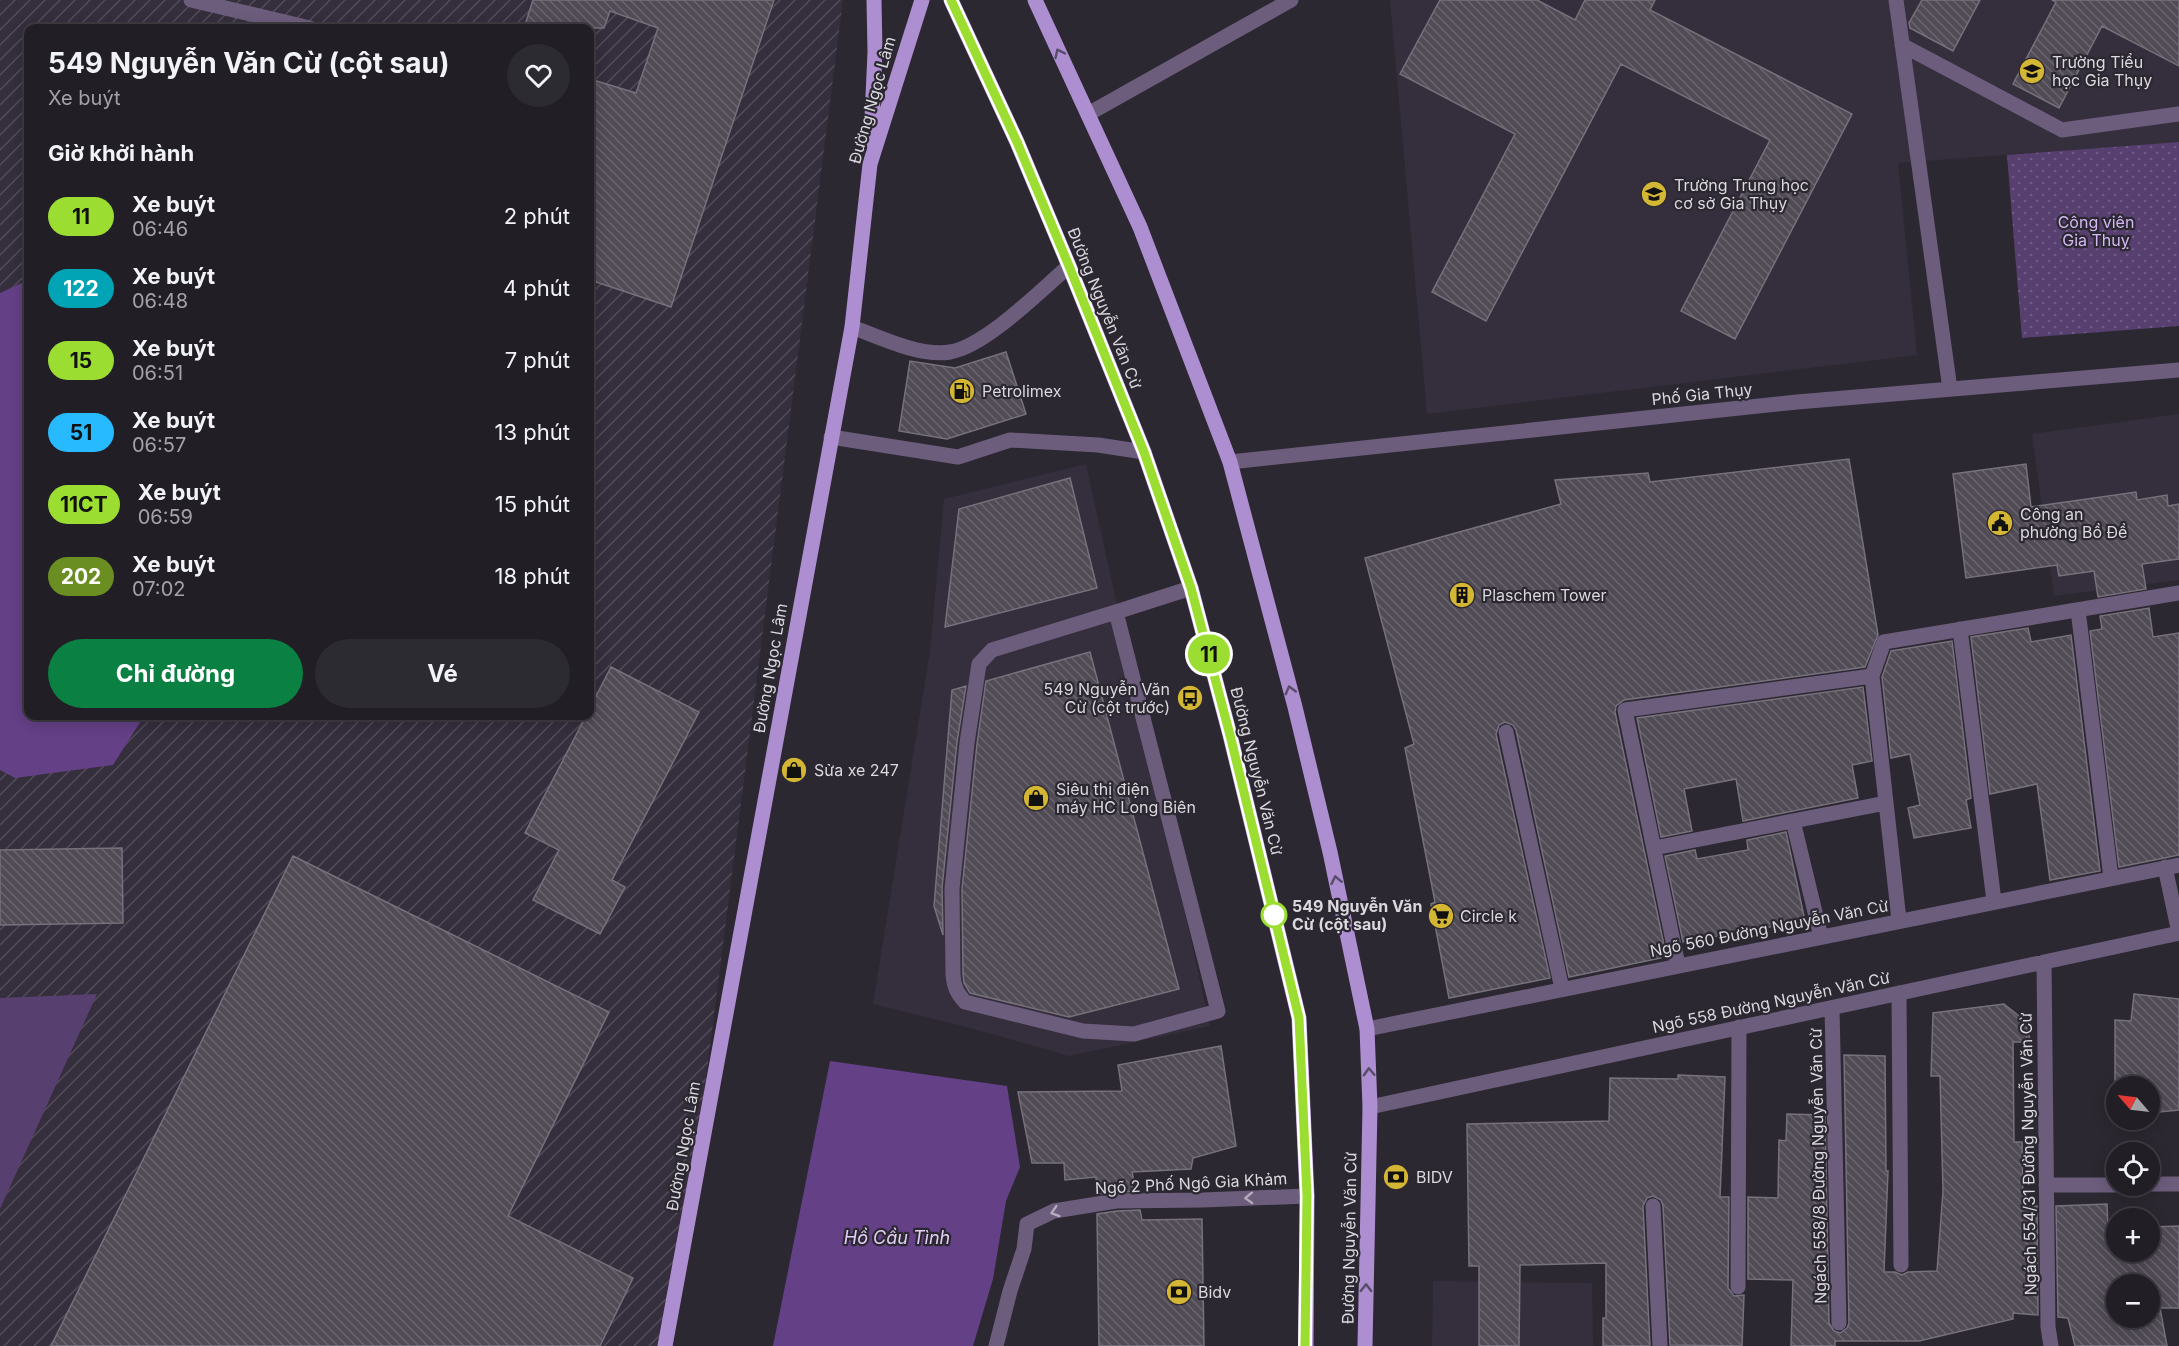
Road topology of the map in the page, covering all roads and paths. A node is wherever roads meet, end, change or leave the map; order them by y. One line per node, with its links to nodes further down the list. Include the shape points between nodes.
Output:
1 (191, 0): 8 (street)
2 (874, 0): 12 (main road)
3 (922, 0): 12 (main road, Đường Ngọc Lâm)
4 (951, 0): 13 (main road, Đường Nguyễn Văn Cừ)
5 (1035, 0): 10 (main road, Đường Nguyễn Văn Cừ, one-way to 5)
6 (1291, 0): 10 (street)
7 (1896, 0): 9 (street)
8 (293, 24)
9 (1902, 45): 11 (street, via 2062,130); 16 (street)
10 (1088, 114): 19 (main road, Đường Nguyễn Văn Cừ, via 1140,227)
11 (2179, 114)
12 (870, 164): 14 (main road, Đường Ngọc Lâm)
13 (1069, 266): 14 (street, via 993,330 949,352 904,346); 18 (main road, Đường Nguyễn Văn Cừ)
14 (852, 327): 17 (main road, Đường Ngọc Lâm)
15 (2179, 370): 16 (street, Phố Gia Thụy)
16 (1950, 388): 19 (street, Phố Gia Thụy)
17 (831, 437): 18 (street, via 958,457 1010,440 1098,444); 53 (main road, Đường Ngọc Lâm)
18 (1144, 452): 20 (main road, Đường Nguyễn Văn Cừ)
19 (1230, 462): 42 (main road, Đường Nguyễn Văn Cừ, one-way to 19, via 1295,707)
20 (1191, 588): 23 (street); 48 (main road, Đường Nguyễn Văn Cừ, via 1299,1018)
21 (2179, 593): 22 (street)
22 (2078, 609): 24 (street); 31 (street)
23 (1116, 612): 23 (street, via 992,650 979,664 952,889 953,975 954,986 965,1002 1083,1030 1134,1034 1218,1011)
24 (1960, 629): 25 (street, via 1884,642); 32 (street)
25 (1872, 676): 27 (street); 29 (street, via 1625,710)
26 (1506, 732): 38 (street)
27 (1886, 802): 28 (street); 33 (street)
28 (1793, 821): 29 (street); 35 (street)
29 (1654, 848): 37 (street)
30 (2172, 866): 31 (street, Ngõ 560 Đường Nguyễn Văn Cừ); 34 (street)
31 (2111, 878): 32 (street, Ngõ 560 Đường Nguyễn Văn Cừ)
32 (1994, 901): 33 (street, Ngõ 560 Đường Nguyễn Văn Cừ)
33 (1899, 921): 35 (street, Ngõ 560 Đường Nguyễn Văn Cừ)
34 (2179, 933): 36 (street, Ngõ 558 Đường Nguyễn Văn Cừ)
35 (1821, 936): 37 (street, Ngõ 560 Đường Nguyễn Văn Cừ)
36 (2044, 962): 39 (street, Ngõ 558 Đường Nguyễn Văn Cừ); 46 (street, Ngách 554/31 Đường Nguyễn Văn Cừ)
37 (1678, 965): 38 (street, Ngõ 560 Đường Nguyễn Văn Cừ)
38 (1562, 989): 42 (street, Ngõ 560 Đường Nguyễn Văn Cừ)
39 (1899, 993): 40 (street, Ngõ 558 Đường Nguyễn Văn Cừ); 50 (street)
40 (1832, 1008): 41 (street, Ngõ 558 Đường Nguyễn Văn Cừ); 52 (street, Ngách 558/8 Đường Nguyễn Văn Cừ)
41 (1739, 1028): 43 (street, Ngõ 558 Đường Nguyễn Văn Cừ); 51 (street)
42 (1367, 1029): 43 (main road, Đường Nguyễn Văn Cừ, one-way to 42)
43 (1370, 1107): 56 (main road, Đường Nguyễn Văn Cừ, one-way to 43)
44 (2160, 1184): 45 (street)
45 (2179, 1184)
46 (2046, 1185): 47 (street); 58 (street, Ngách 554/31 Đường Nguyễn Văn Cừ)
47 (2106, 1185)
48 (1307, 1196): 54 (street, Ngõ 2 Phố Ngô Gia Khảm, one-way to 54, via 1116,1201 1054,1211 1027,1224 1024,1249); 55 (main road, Đường Nguyễn Văn Cừ)
49 (1653, 1206): 57 (street)
50 (1901, 1265)
51 (1738, 1287)
52 (1839, 1323)
53 (665, 1346)
54 (996, 1346)
55 (1305, 1346)
56 (1365, 1346)
57 (1660, 1346)
58 (2051, 1346)

